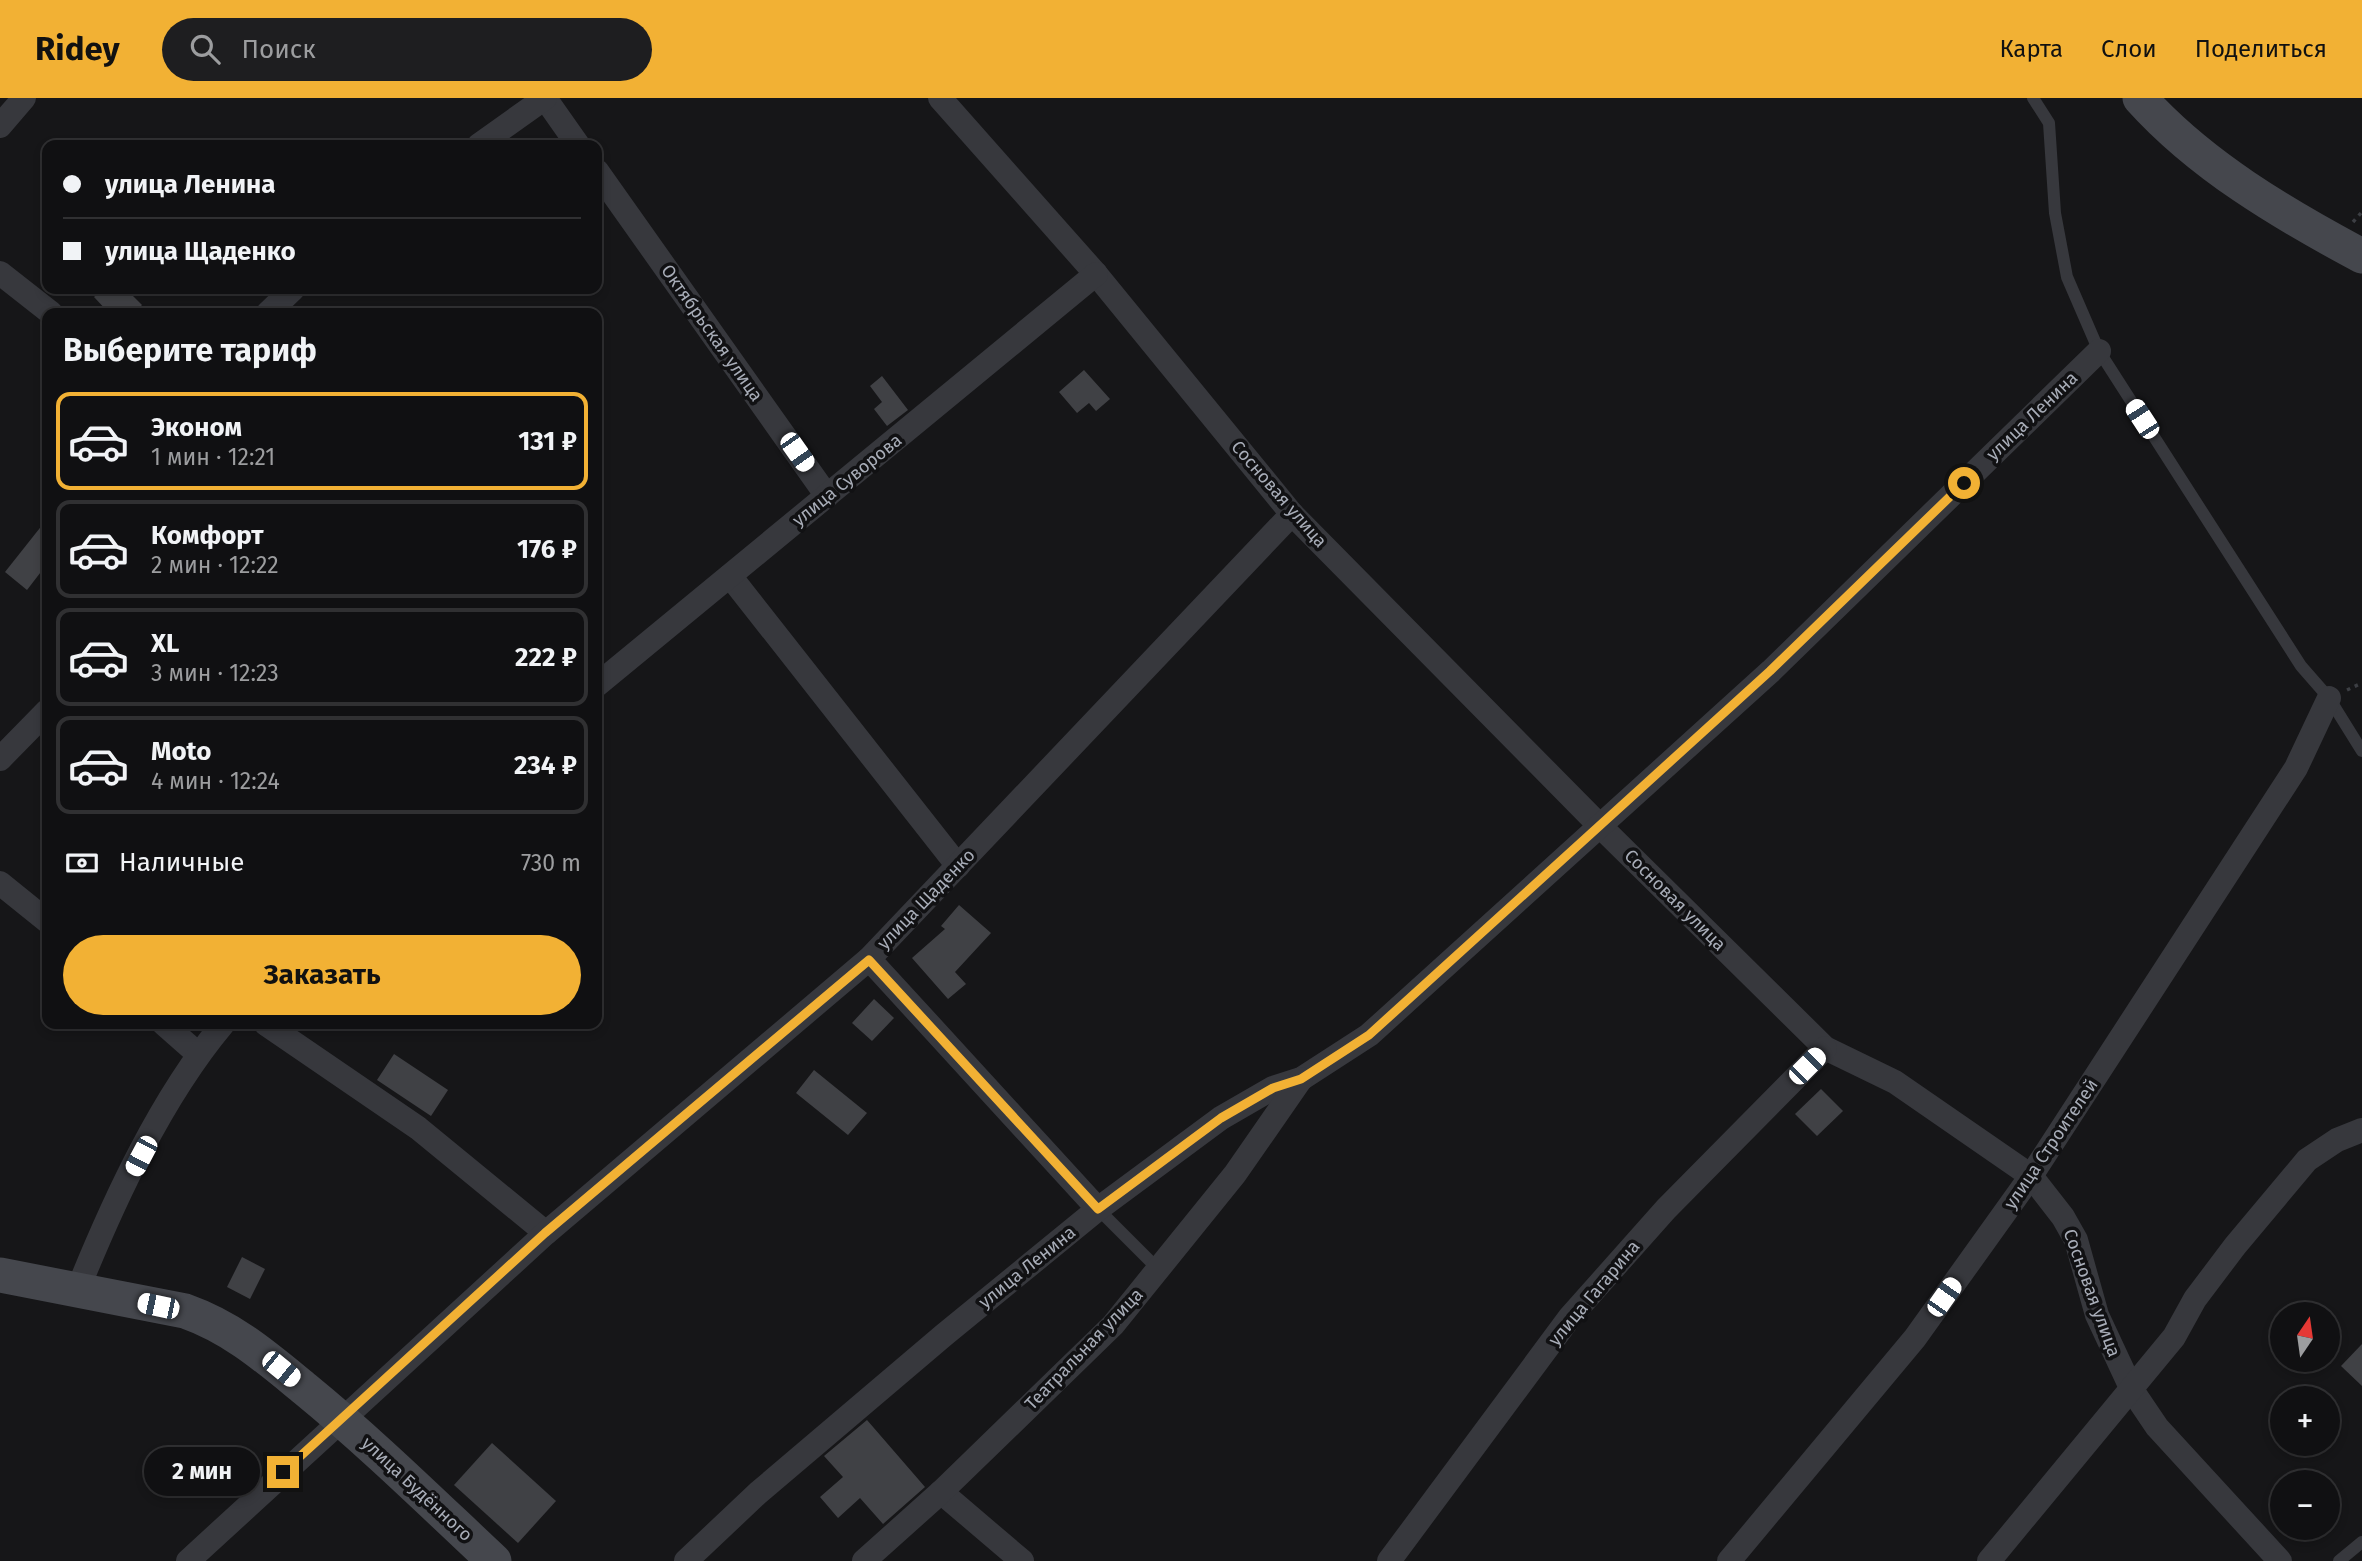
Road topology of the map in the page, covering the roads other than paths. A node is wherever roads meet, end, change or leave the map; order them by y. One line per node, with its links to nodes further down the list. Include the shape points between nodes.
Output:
1 (24, 98): 6 (street)
2 (545, 98): 7 (street); 8 (street)
3 (940, 98): 12 (street, Сосновая улица)
4 (2033, 98): 16 (lane, via 2049,123 2055,213 2067,277)
5 (2140, 98): 10 (main road, via 2202,155 2261,198)
6 (0, 126)
7 (487, 140)
8 (574, 140)
9 (602, 178): 17 (street, Октябрьская улица)
10 (2362, 256)
11 (0, 273): 14 (street)
12 (1096, 274): 17 (street, улица Суворова); 18 (street, Сосновая улица)
13 (288, 294): 15 (street)
14 (45, 308)
15 (273, 308)
16 (2099, 352): 21 (lane, via 2301,666); 25 (street, улица Ленина, via 1770,671)
17 (827, 496): 19 (street, улица Суворова)
18 (1292, 514): 25 (street, Сосновая улица); 26 (street, улица Щаденко)
19 (730, 576): 20 (street, улица Суворова); 26 (street)
20 (602, 681)
21 (2329, 698): 23 (lane); 37 (street, улица Строителей, via 2296,768)
22 (42, 716): 24 (street)
23 (2362, 751)
24 (0, 759)
25 (1601, 827): 33 (street, Сосновая улица); 35 (street, улица Ленина, via 1369,1035)
26 (958, 866): 29 (street, улица Щаденко)
27 (0, 883): 28 (street)
28 (42, 917)
29 (869, 960): 38 (street); 39 (street, улица Щаденко)
30 (170, 1029): 34 (street)
31 (219, 1029): 34 (street)
32 (273, 1029): 39 (street, via 418,1128)
33 (1825, 1048): 37 (street, Сосновая улица, via 1895,1082); 52 (street, улица Гагарина, via 1666,1209 1570,1317)
34 (198, 1054): 42 (street, via 104,1225)
35 (1301, 1079): 38 (street, улица Ленина, via 1273,1088 1221,1118); 40 (street, Театральная улица, via 1235,1174)
36 (2362, 1130): 43 (street, via 2307,1160 2235,1246)
37 (2031, 1176): 43 (street, Сосновая улица, via 2076,1240 2097,1315); 53 (street, улица Строителей, via 1915,1338)
38 (1098, 1209): 40 (lane); 49 (street, улица Ленина, via 789,1467)
39 (545, 1233): 44 (street, улица Щаденко)
40 (1158, 1269): 45 (street, Театральная улица, via 1113,1325)
41 (0, 1275): 42 (main road, улица Будённого)
42 (78, 1289): 44 (main road, улица Будённого, via 214,1321 241,1337)
43 (2132, 1390): 54 (street); 55 (street, Сосновая улица, via 2157,1427)
44 (340, 1418): 47 (street, улица Щаденко); 48 (main road, улица Будённого)
45 (941, 1492): 50 (street, Театральная улица); 51 (street)
46 (2362, 1542): 56 (lane)
47 (188, 1561)
48 (494, 1561)
49 (686, 1561)
50 (864, 1561)
51 (1022, 1561)
52 (1389, 1561)
53 (1729, 1561)
54 (1989, 1561)
55 (2280, 1561)
56 (2339, 1561)

